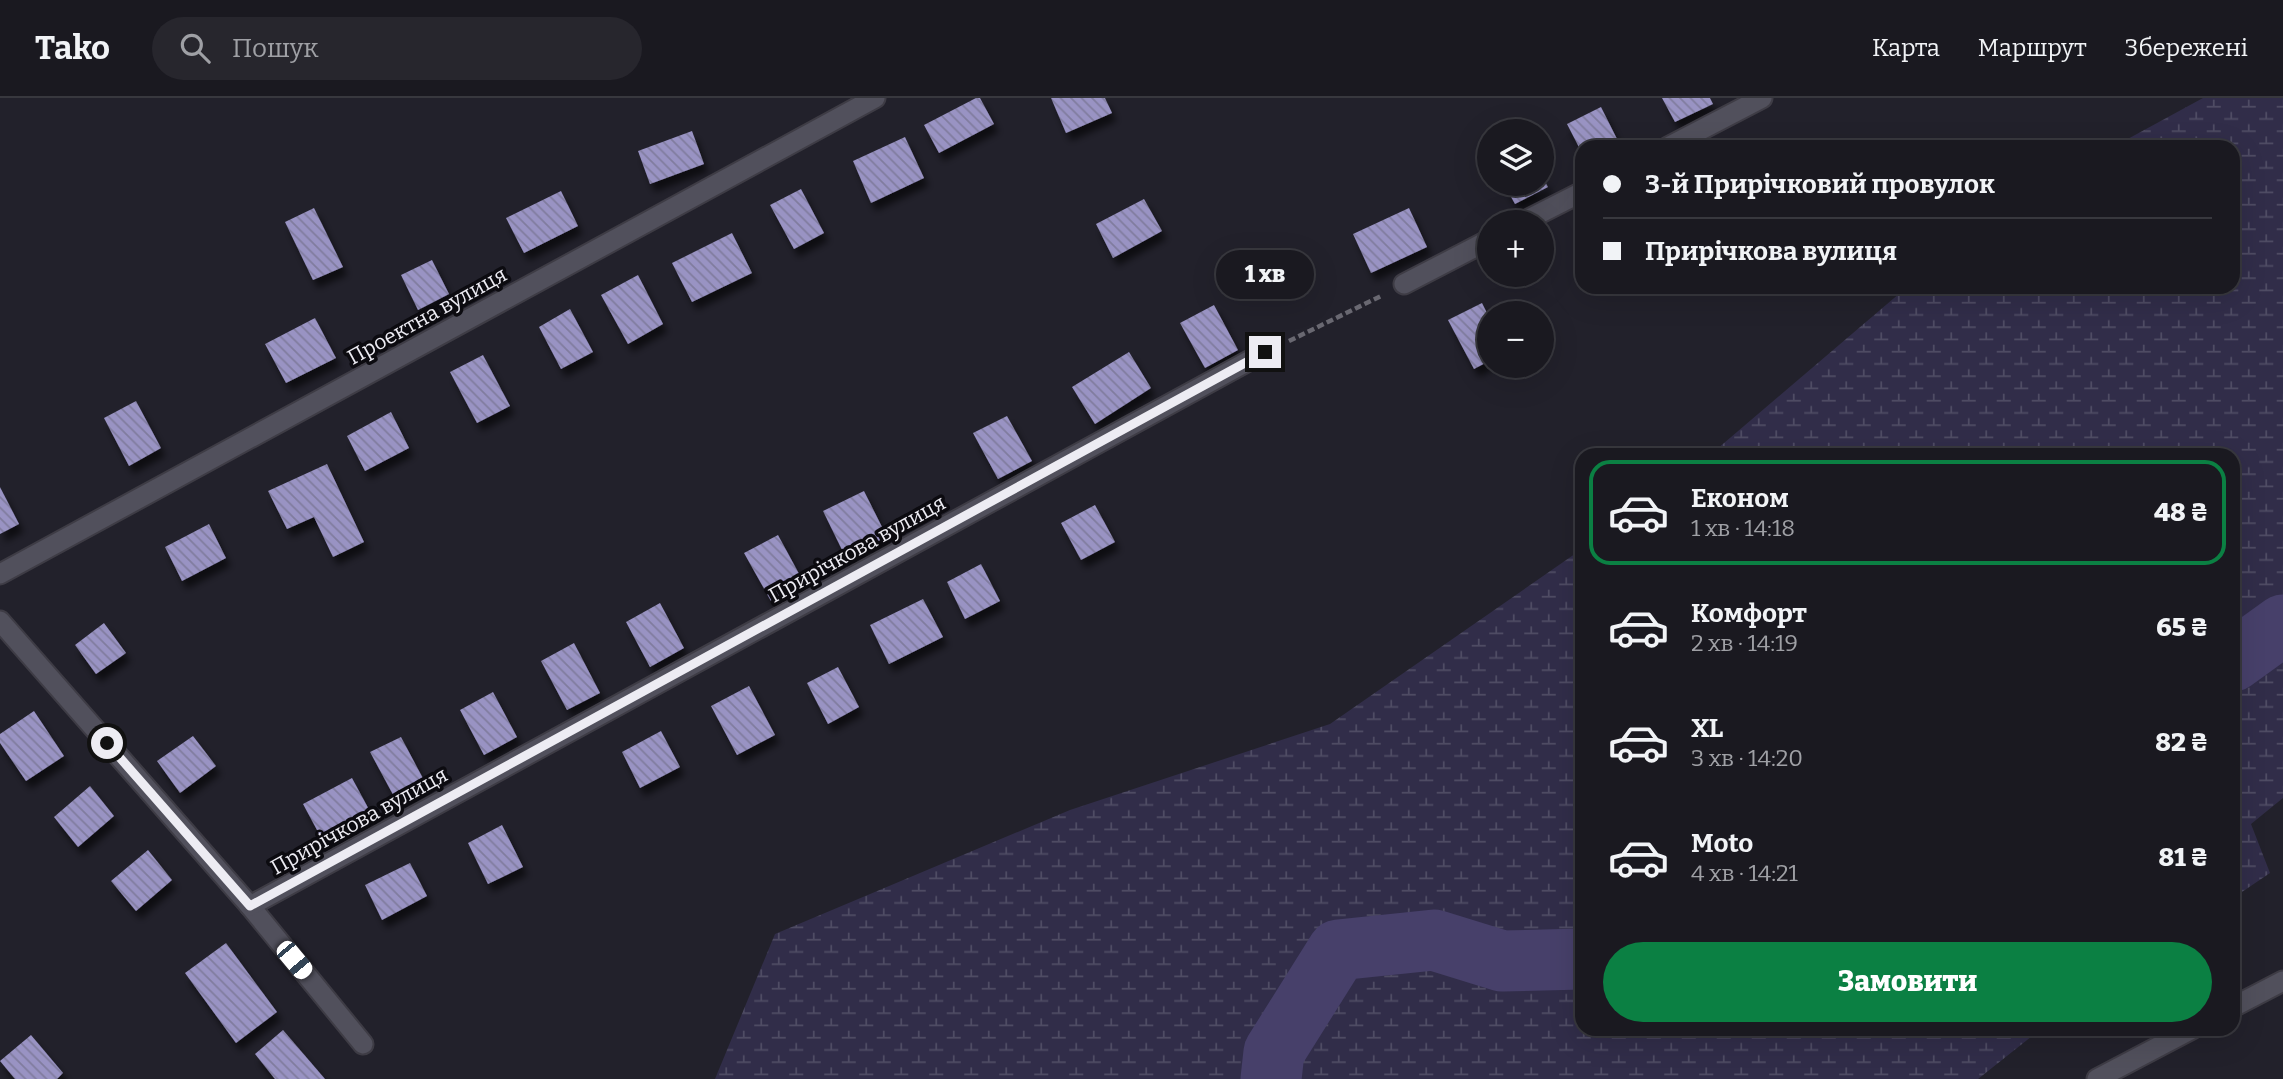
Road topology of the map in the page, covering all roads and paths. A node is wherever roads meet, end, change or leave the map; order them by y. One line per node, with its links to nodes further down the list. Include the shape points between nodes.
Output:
1 (875, 98): 9 (street, Проектна вулиця)
2 (1762, 98): 3 (street)
3 (1681, 140)
4 (1575, 196): 5 (street)
5 (1547, 210)
6 (1477, 246): 7 (street)
7 (1404, 284): 8 (path)
8 (1265, 352): 11 (street, Прирічкова вулиця)
9 (0, 574)
10 (0, 621): 11 (street)
11 (250, 906): 15 (street)
12 (2283, 981): 13 (street)
13 (2240, 1003)
14 (2179, 1036): 16 (street)
15 (363, 1044)
16 (2097, 1079)

